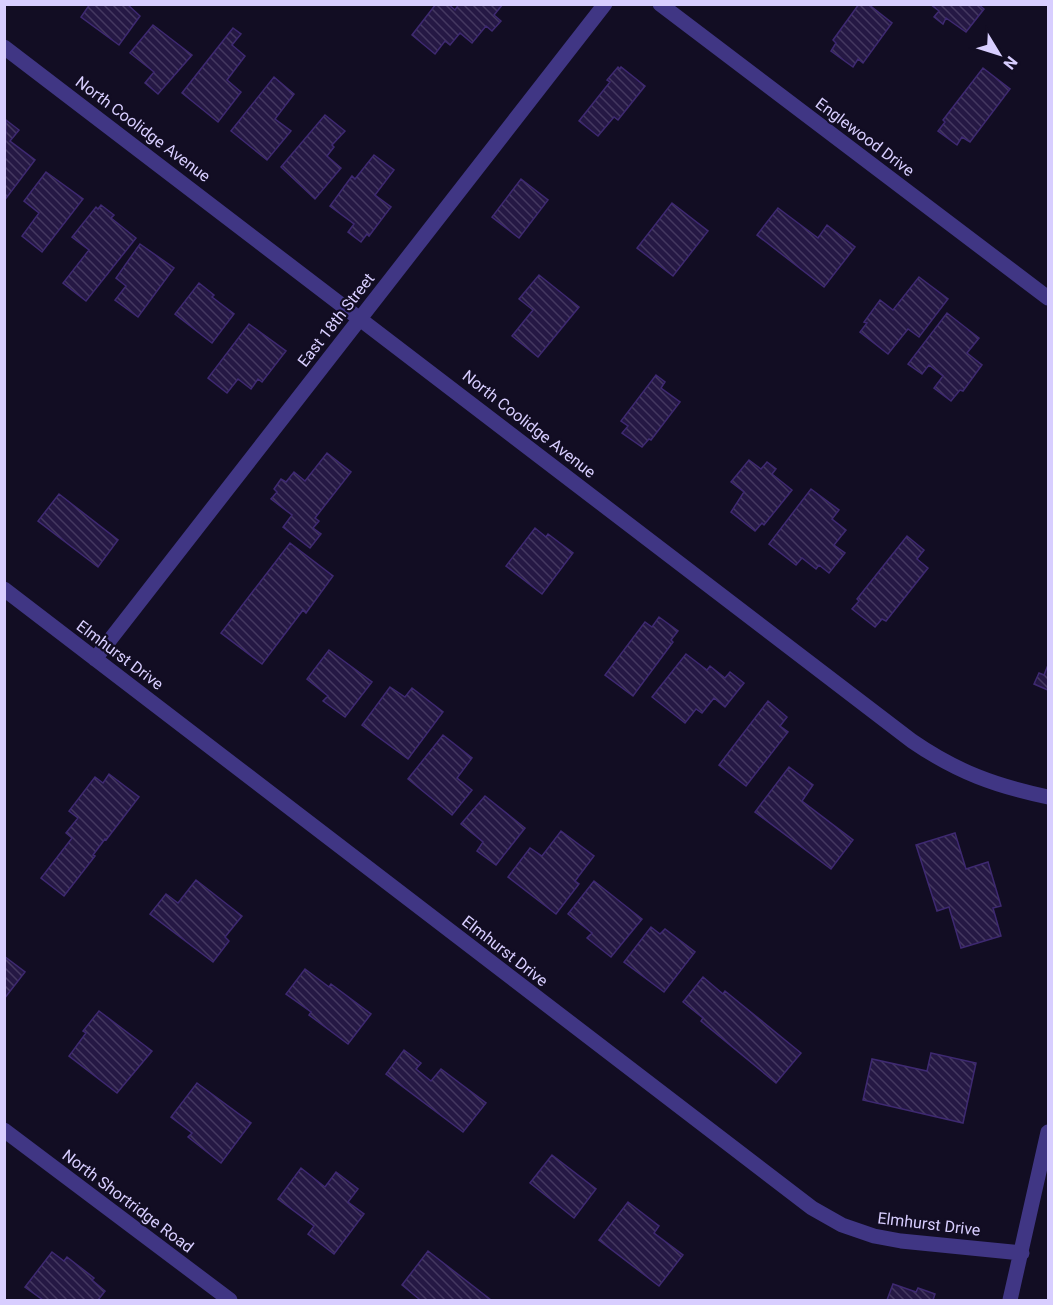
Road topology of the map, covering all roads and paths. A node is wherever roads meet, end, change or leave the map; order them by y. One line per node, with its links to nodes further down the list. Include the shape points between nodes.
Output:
1 (605, 4): 5 (street, East 18th Street)
2 (660, 4): 4 (street, Englewood Drive)
3 (4, 47): 5 (street, North Coolidge Avenue)
4 (1048, 298)
5 (360, 317): 7 (street, East 18th Street); 8 (street, North Coolidge Avenue, via 912,741 977,777)
6 (4, 589): 7 (street, Elmhurst Drive)
7 (96, 658): 11 (street, Elmhurst Drive, via 812,1209 874,1236)
8 (1048, 797)
9 (4, 1130): 12 (street, North Shortridge Road)
10 (1048, 1132): 11 (street)
11 (1022, 1253): 13 (street)
12 (230, 1300)
13 (1010, 1300)

